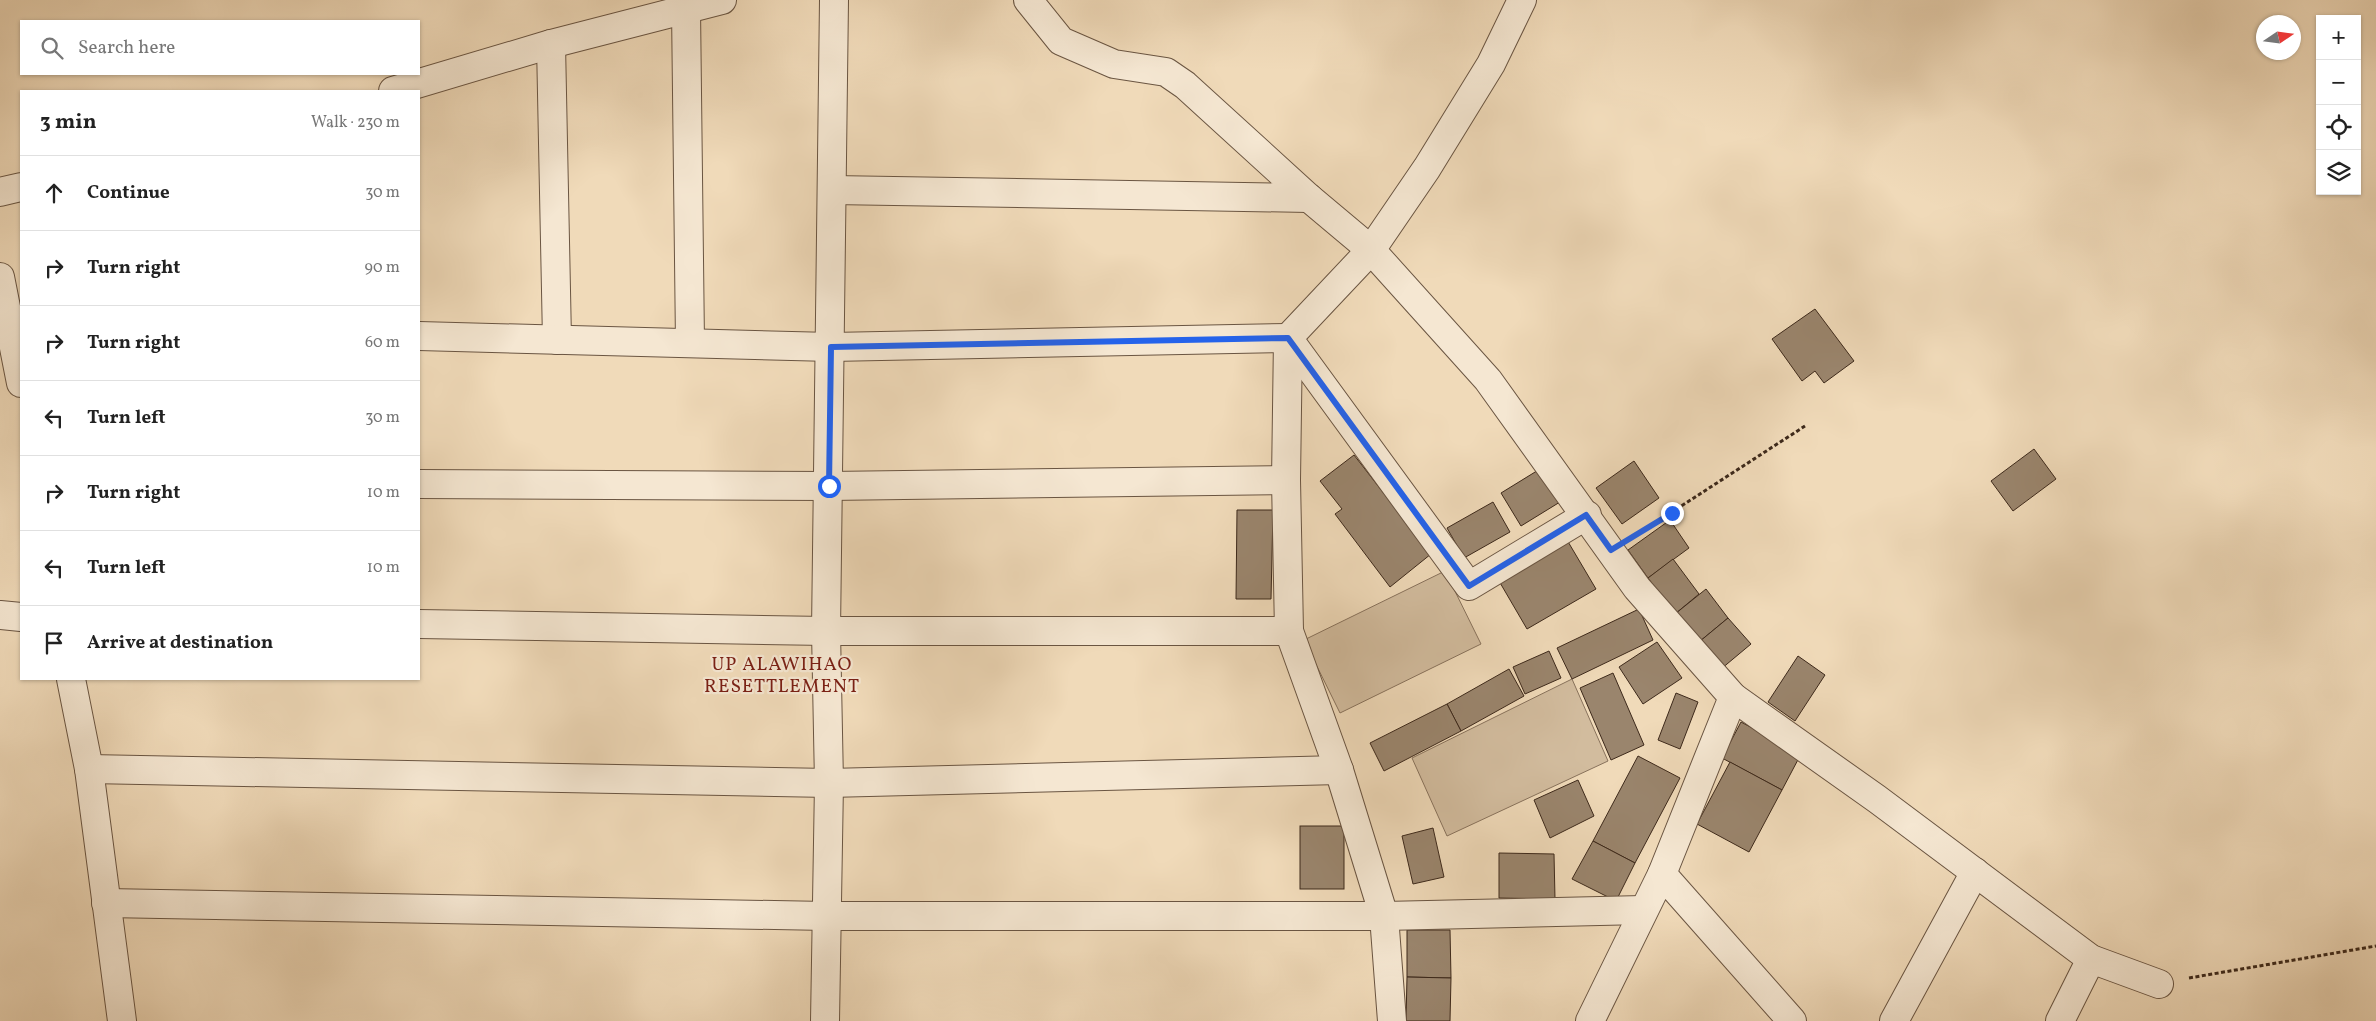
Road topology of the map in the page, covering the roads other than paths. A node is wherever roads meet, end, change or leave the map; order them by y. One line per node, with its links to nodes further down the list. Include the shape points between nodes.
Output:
1 (722, 0): 5 (street)
2 (834, 0): 9 (street)
3 (1028, 0): 11 (street, via 1061,41 1114,64 1166,72)
4 (1522, 0): 12 (street, via 1491,64 1427,168)
5 (686, 9): 6 (street); 18 (street)
6 (551, 44): 7 (street); 17 (street)
7 (395, 90)
8 (20, 187): 10 (street)
9 (832, 190): 11 (street); 19 (street)
10 (0, 192)
11 (1310, 198): 12 (street)
12 (1371, 250): 16 (street); 24 (street, via 1488,380)
13 (0, 276): 15 (street)
14 (420, 336): 17 (street)
15 (17, 337): 20 (street)
16 (1288, 338): 19 (street); 21 (street); 24 (street, via 1469,586)
17 (557, 340): 18 (street)
18 (690, 343): 19 (street)
19 (831, 347): 23 (street)
20 (20, 372)
21 (1286, 480): 23 (street); 29 (street)
22 (420, 484): 23 (street)
23 (829, 486): 28 (street)
24 (1586, 515): 31 (street, via 1637,588)
25 (0, 615): 26 (street)
26 (20, 617)
27 (420, 624): 28 (street)
28 (826, 631): 29 (street); 34 (street)
29 (1288, 631): 33 (street)
30 (71, 680): 32 (street)
31 (1733, 697): 35 (street); 36 (street)
32 (89, 768): 34 (street); 37 (street)
33 (1339, 770): 34 (street); 40 (street)
34 (829, 783): 39 (street)
35 (1975, 872): 41 (street); 48 (street)
36 (1662, 874): 38 (street); 47 (street)
37 (106, 903): 39 (street); 43 (street)
38 (1643, 910): 40 (street); 46 (street)
39 (826, 916): 40 (street); 44 (street)
40 (1384, 916): 45 (street)
41 (2091, 959): 42 (street); 49 (street)
42 (2159, 984)
43 (122, 1021)
44 (825, 1021)
45 (1392, 1021)
46 (1590, 1021)
47 (1792, 1021)
48 (1894, 1021)
49 (2060, 1021)

